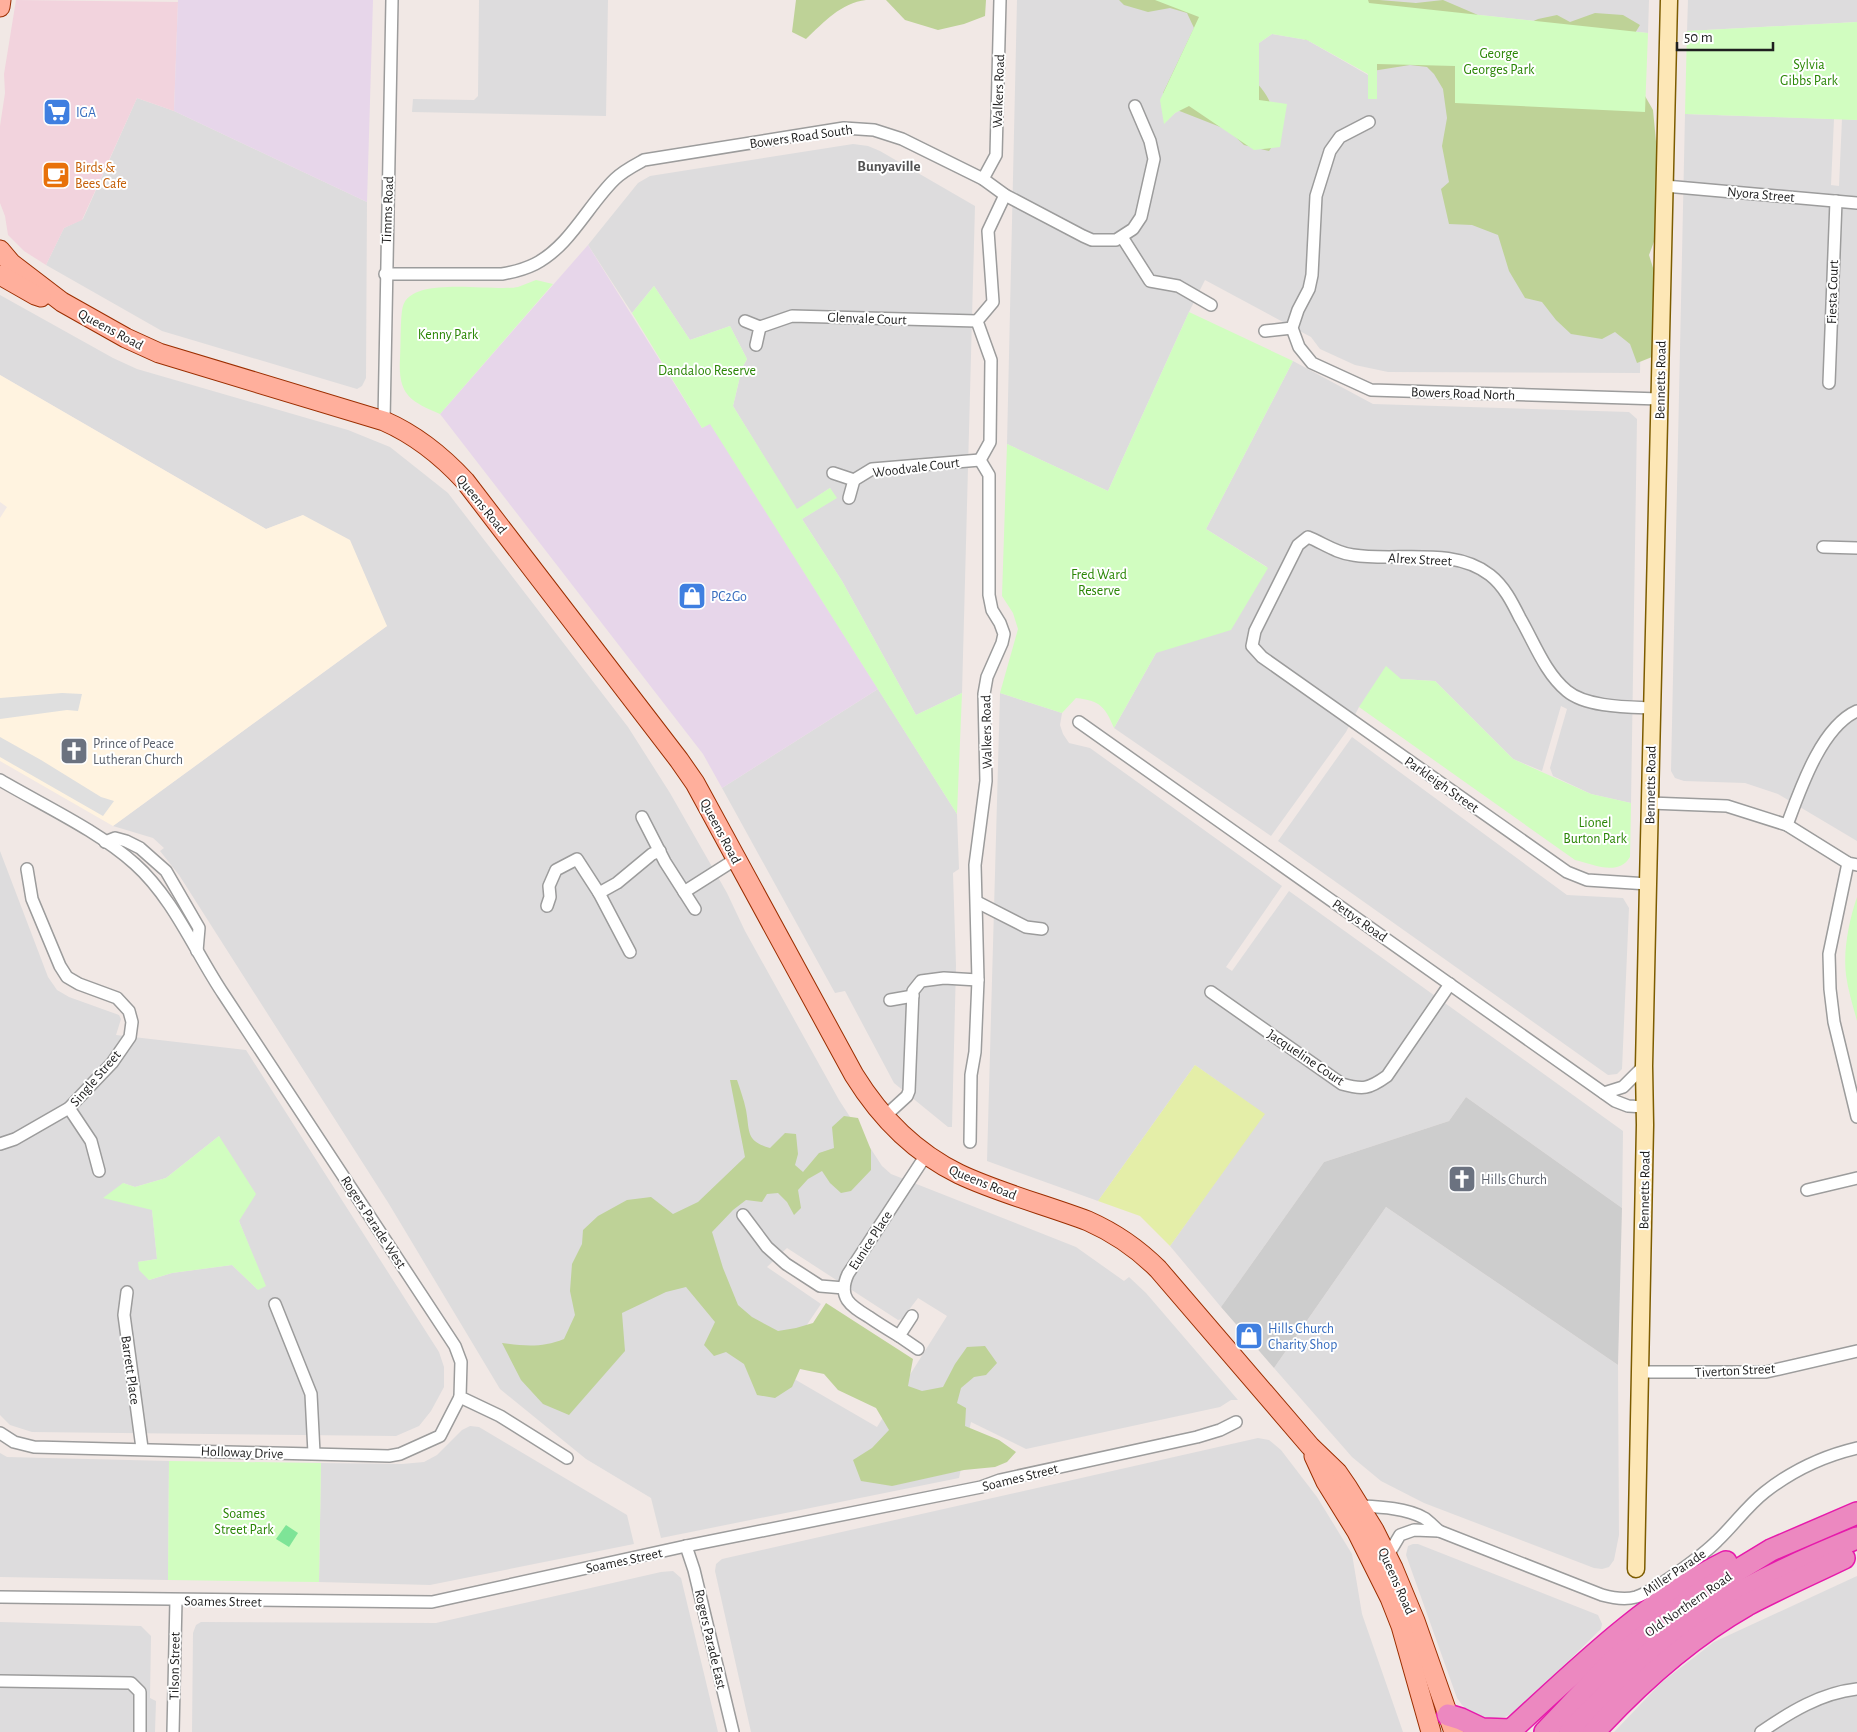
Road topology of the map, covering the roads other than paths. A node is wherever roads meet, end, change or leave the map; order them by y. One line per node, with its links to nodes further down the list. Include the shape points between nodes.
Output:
1 (1, 0): 5 (main road)
2 (392, 0): 15 (street, Timms Road)
3 (1000, 0): 8 (street, Walkers Road, via 996,155)
4 (1669, 0): 9 (street, Bennetts Road)
5 (0, 7)
6 (1135, 106): 13 (street, via 1150,141 1154,160 1142,217)
7 (1369, 122): 22 (street, via 1340,137 1330,151 1316,196 1309,289)
8 (983, 179): 10 (street, Bowers Road South); 15 (street, Bowers Road South, via 902,139 859,128 660,157 644,160 615,179 553,251 537,263 502,274)
9 (1665, 186): 11 (street, Nyora Street); 26 (street, Bennetts Road)
10 (1005, 195): 13 (street, Bowers Road South, via 1092,240 1109,241); 20 (street, via 988,231 993,302)
11 (1836, 201): 12 (street, Nyora Street); 25 (street, Fiesta Court)
12 (1857, 203)
13 (1122, 237): 18 (street, via 1150,281 1178,286)
14 (0, 250): 17 (main road, Queens Road, via 12,264)
15 (385, 274): 27 (street, Timms Road)
16 (0, 275): 17 (main road, Queens Road, via 35,295)
17 (62, 302): 27 (main road, Queens Road, via 158,353)
18 (1211, 304)
19 (745, 321): 21 (street)
20 (977, 321): 21 (street, Glenvale Court, via 792,316); 28 (street, via 991,360 990,442)
21 (760, 327): 24 (street)
22 (1292, 328): 23 (street); 26 (street, Bowers Road North, via 1299,347 1312,362 1371,390)
23 (1265, 331)
24 (756, 345)
25 (1829, 383)
26 (1660, 399): 35 (street, Bennetts Road)
27 (384, 420): 44 (main road, Queens Road, via 426,444 465,481 680,760)
28 (980, 460): 30 (street, Woodvale Court, via 872,469); 50 (street, Walkers Road, via 989,475 989,595 992,610 1004,634 987,677 984,694 986,781 975,865)
29 (834, 472): 30 (street, Woodvale Court)
30 (854, 480): 31 (street, Woodvale Court)
31 (849, 498)
32 (1823, 547): 33 (street)
33 (1857, 548)
34 (1252, 646): 35 (street, Alrex Street, via 1255,631 1298,545 1308,537 1353,556 1454,559 1475,565 1506,592 1548,669 1568,692 1591,702); 47 (street, Parkleigh Street, via 1262,657 1566,872 1587,880)
35 (1652, 708): 39 (street, Bennetts Road)
36 (1857, 711): 41 (street, via 1837,724 1807,772)
37 (1079, 722): 57 (street, Pettys Road)
38 (0, 780): 42 (street, Rogers Parade West)
39 (1650, 803): 41 (street, via 1727,806); 47 (street, Bennetts Road)
40 (642, 817): 43 (street)
41 (1787, 825): 45 (street)
42 (105, 842): 54 (street, Rogers Parade West, via 155,885); 54 (street, via 115,838 126,841 140,848 166,871 199,928)
43 (660, 851): 48 (street); 49 (street)
44 (736, 859): 48 (street); 66 (main road, Queens Road, via 854,1075)
45 (1853, 864): 65 (street, via 1829,954 1834,1022)
46 (27, 869): 64 (street, Single Street, via 32,898 60,966 79,984 117,998 129,1011 132,1022 130,1037 112,1063)
47 (1648, 884): 61 (street, Bennetts Road)
48 (684, 892): 52 (street)
49 (599, 893): 51 (street, via 577,859 556,870 549,886); 55 (street)
50 (977, 902): 53 (street, via 1026,927); 56 (street, Walkers Road)
51 (547, 906)
52 (695, 910)
53 (1042, 929)
54 (196, 951): 82 (street, Rogers Parade West, via 455,1346 461,1362)
55 (630, 952)
56 (978, 980): 59 (street, via 944,978 921,981); 67 (street, Walkers Road)
57 (1450, 984): 58 (street, Jacqueline Court, via 1386,1076 1373,1086 1356,1088 1342,1084); 62 (street, Pettys Road)
58 (1212, 992)
59 (913, 996): 60 (street); 66 (street, via 909,1091)
60 (890, 1000)
61 (1644, 1066): 62 (street, via 1623,1087); 63 (street, Bennetts Road)
62 (1604, 1093): 63 (street, Pettys Road, via 1628,1106)
63 (1645, 1107): 81 (street, Bennetts Road)
64 (70, 1108): 68 (street, Single Street, via 15,1140); 70 (street, via 91,1141)
65 (1857, 1117)
66 (884, 1118): 69 (main road, Queens Road)
67 (970, 1142)
68 (0, 1144)
69 (926, 1154): 74 (street, Eunice Place, via 848,1274); 85 (main road, Queens Road, via 959,1174 1100,1226 1124,1239 1158,1269)
70 (99, 1171)
71 (1857, 1178): 72 (street)
72 (1807, 1190)
73 (743, 1215): 74 (street, via 766,1247 786,1264 820,1286)
74 (844, 1288): 78 (street, via 851,1306)
75 (127, 1292): 86 (street, Barrett Place, via 124,1315)
76 (275, 1304): 88 (street, via 311,1394)
77 (912, 1316): 78 (street)
78 (900, 1336): 79 (street)
79 (918, 1349)
80 (1857, 1351): 81 (street, Tiverton Street, via 1766,1372)
81 (1641, 1372): 98 (street, Bennetts Road)
82 (460, 1397): 88 (street, Holloway Drive, via 440,1436 400,1454); 89 (street, via 500,1416)
83 (1236, 1422): 95 (street, Soames Street, via 1197,1437 1000,1480 981,1487)
84 (0, 1433): 86 (street, Holloway Drive, via 14,1442 34,1447)
85 (1310, 1446): 90 (main road, Queens Road, via 1337,1472); 109 (main road, Queens Road, via 1326,1482 1357,1532 1390,1598)
86 (142, 1448): 88 (street, Holloway Drive)
87 (1857, 1448): 92 (street, Miller Parade, via 1813,1462 1780,1481 1756,1500 1706,1551 1651,1590 1635,1597 1602,1595)
88 (314, 1453)
89 (567, 1458)
90 (1360, 1506): 92 (street, Miller Parade, via 1409,1513 1424,1518); 97 (main road, Queens Road)
91 (1857, 1513): 93 (highway, Old Northern Road)
92 (1439, 1531): 97 (street, Miller Parade, via 1414,1530 1400,1535)
93 (1803, 1535): 104 (highway, Old Northern Road, via 1771,1550 1692,1598 1633,1644 1611,1663); 105 (highway, via 1773,1538 1671,1593 1613,1637)
94 (1857, 1538): 104 (highway, Old Northern Road, via 1768,1576 1704,1614)
95 (686, 1546): 100 (street, Soames Street, via 432,1602); 108 (street, Rogers Parade East)
96 (1857, 1552): 110 (highway, via 1760,1598 1715,1625 1657,1669)
97 (1387, 1556): 103 (main road, Queens Road, via 1415,1621)
98 (1636, 1569)
99 (0, 1597): 100 (street, Soames Street)
100 (176, 1600): 107 (street, Tilson Street)
101 (0, 1681): 106 (street, via 131,1683 140,1692)
102 (1857, 1689): 111 (street, via 1814,1700)
103 (1451, 1724): 105 (highway, via 1461,1719 1482,1729)
104 (1556, 1729)
105 (1510, 1731)
106 (140, 1732)
107 (173, 1732)
108 (733, 1732)
109 (1431, 1732)
110 (1594, 1732)
111 (1761, 1732)

